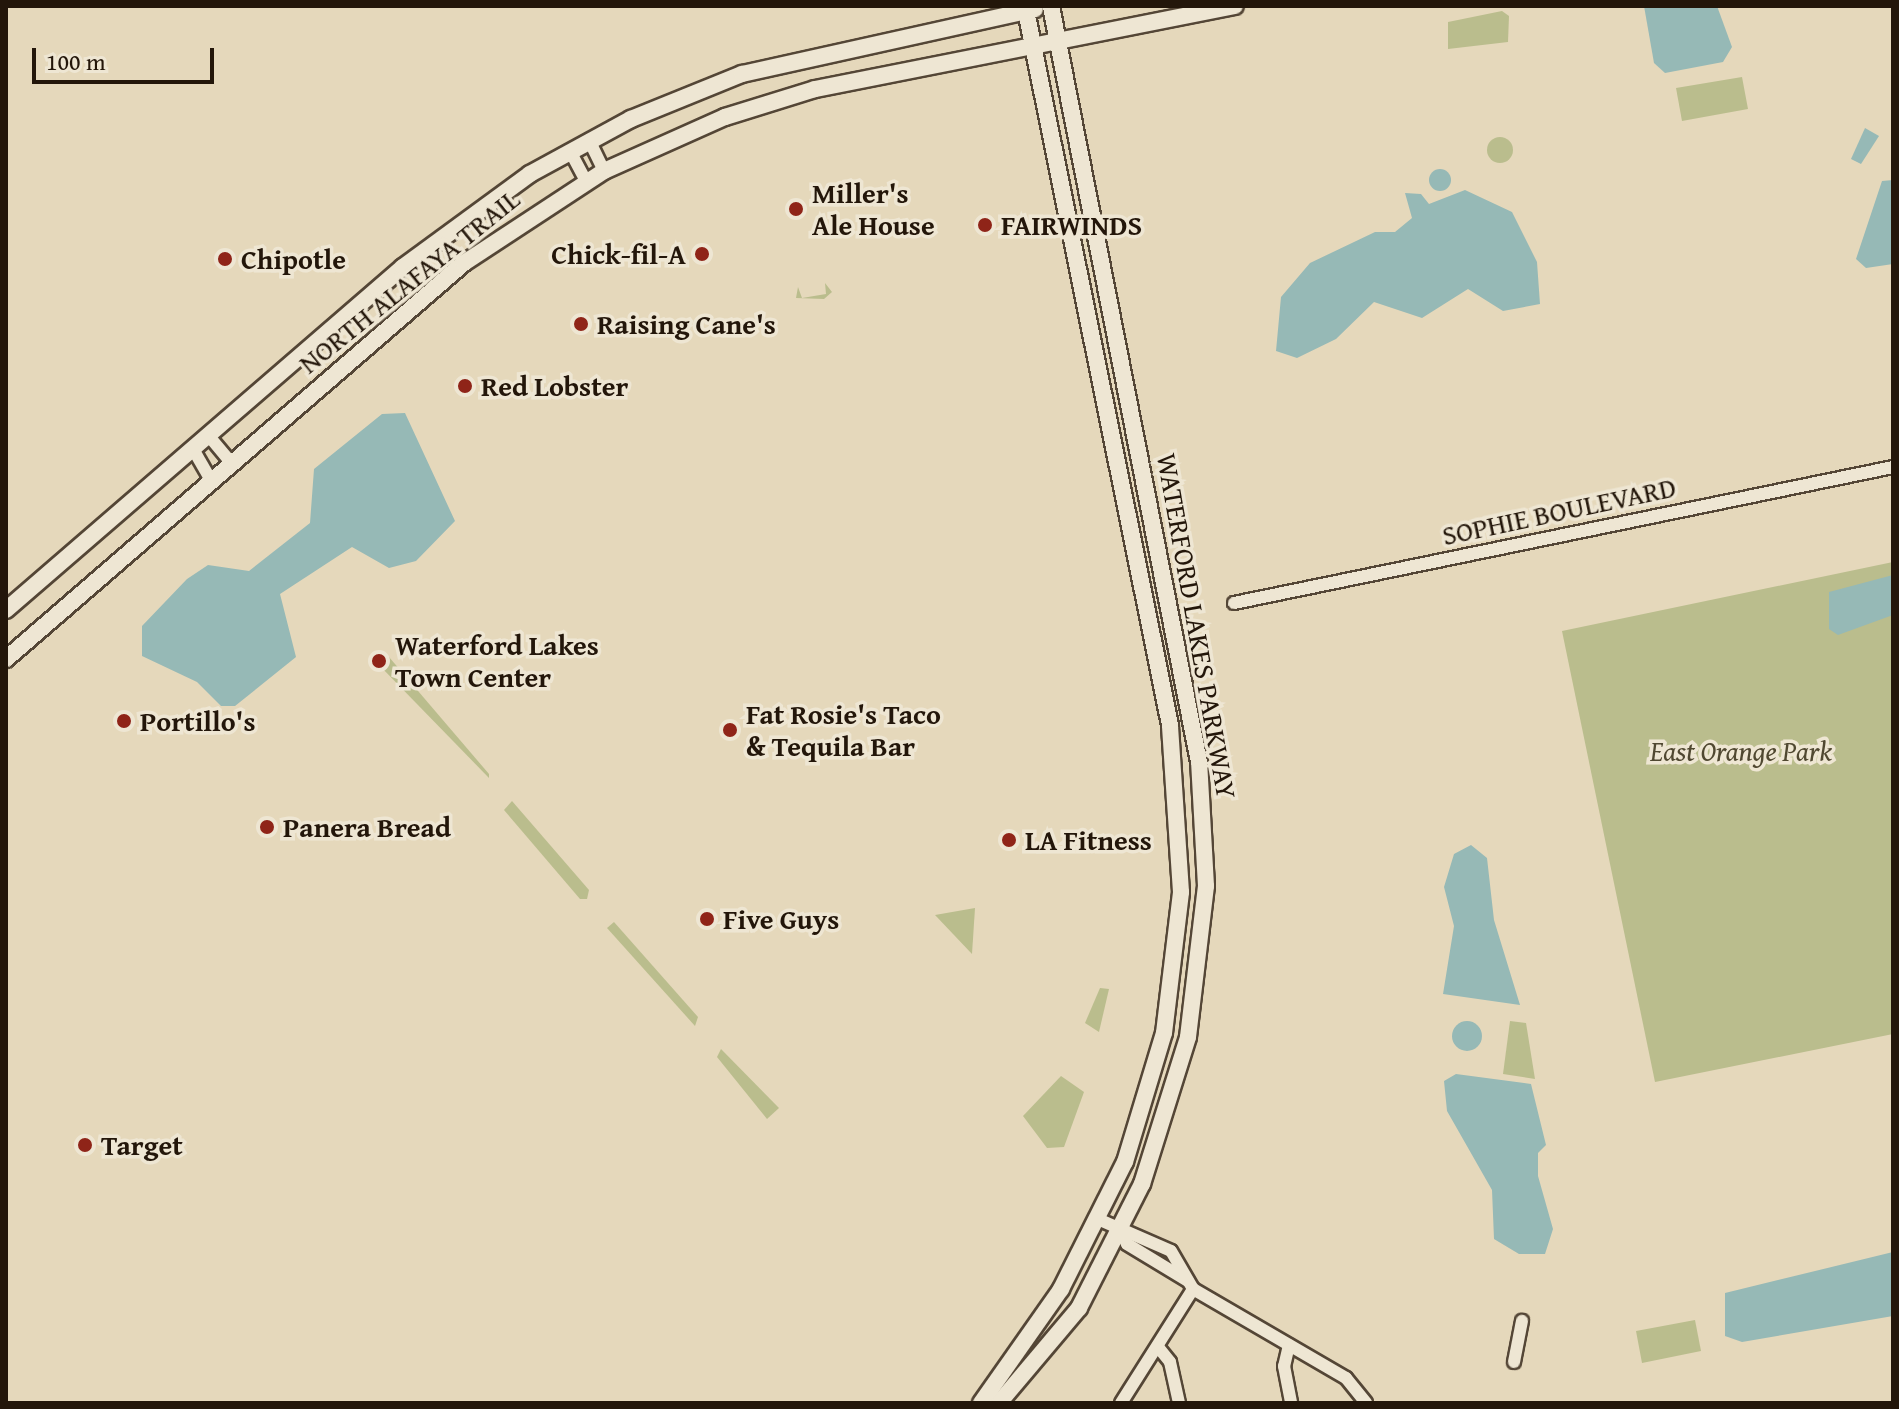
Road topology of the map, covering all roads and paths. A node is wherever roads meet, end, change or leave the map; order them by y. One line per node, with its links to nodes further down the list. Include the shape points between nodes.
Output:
1 (1052, 6): 3 (street, NORTH ALAFAYA TRAIL); 4 (street, WATERFORD LAKES PARKWAY)
2 (1235, 6): 4 (street, NORTH ALAFAYA TRAIL)
3 (1026, 11): 5 (street, WATERFORD LAKES PARKWAY); 6 (street, NORTH ALAFAYA TRAIL, via 787,61 673,99)
4 (1057, 40): 5 (street, NORTH ALAFAYA TRAIL); 11 (street, WATERFORD LAKES PARKWAY)
5 (1032, 45): 8 (street, NORTH ALAFAYA TRAIL, via 772,101); 10 (street, WATERFORD LAKES PARKWAY)
6 (589, 140): 7 (street, NORTH ALAFAYA TRAIL); 8 (street)
7 (570, 151): 9 (street); 12 (street, NORTH ALAFAYA TRAIL, via 445,232)
8 (604, 171): 9 (street, NORTH ALAFAYA TRAIL)
9 (586, 181): 14 (street, NORTH ALAFAYA TRAIL, via 464,263)
10 (1078, 264): 11 (street, via 1097,287 1116,384); 20 (street, WATERFORD LAKES PARKWAY, via 1172,736)
11 (1129, 401): 21 (street, WATERFORD LAKES PARKWAY, via 1199,762)
12 (208, 435): 13 (street, NORTH ALAFAYA TRAIL); 14 (street)
13 (193, 449): 16 (street); 18 (street, NORTH ALAFAYA TRAIL)
14 (231, 462): 16 (street, NORTH ALAFAYA TRAIL)
15 (1893, 467): 17 (street, SOPHIE BOULEVARD)
16 (211, 480): 19 (street, NORTH ALAFAYA TRAIL)
17 (1234, 603)
18 (6, 610)
19 (6, 659)
20 (1180, 924): 21 (street); 22 (street, WATERFORD LAKES PARKWAY, via 1153,1077)
21 (1203, 927): 23 (street, WATERFORD LAKES PARKWAY, via 1178,1080)
22 (1100, 1220): 23 (street); 29 (street, WATERFORD LAKES PARKWAY, via 1046,1314)
23 (1121, 1231): 24 (street, via 1135,1229 1171,1251); 30 (street, WATERFORD LAKES PARKWAY, via 1079,1308)
24 (1191, 1285): 26 (street); 27 (street)
25 (1522, 1321): 28 (street)
26 (1289, 1345): 33 (street, via 1284,1366); 34 (street, via 1353,1383)
27 (1158, 1347): 31 (street); 32 (street, via 1170,1362)
28 (1514, 1362)
29 (981, 1403)
30 (999, 1403)
31 (1121, 1403)
32 (1179, 1403)
33 (1291, 1403)
34 (1366, 1403)

